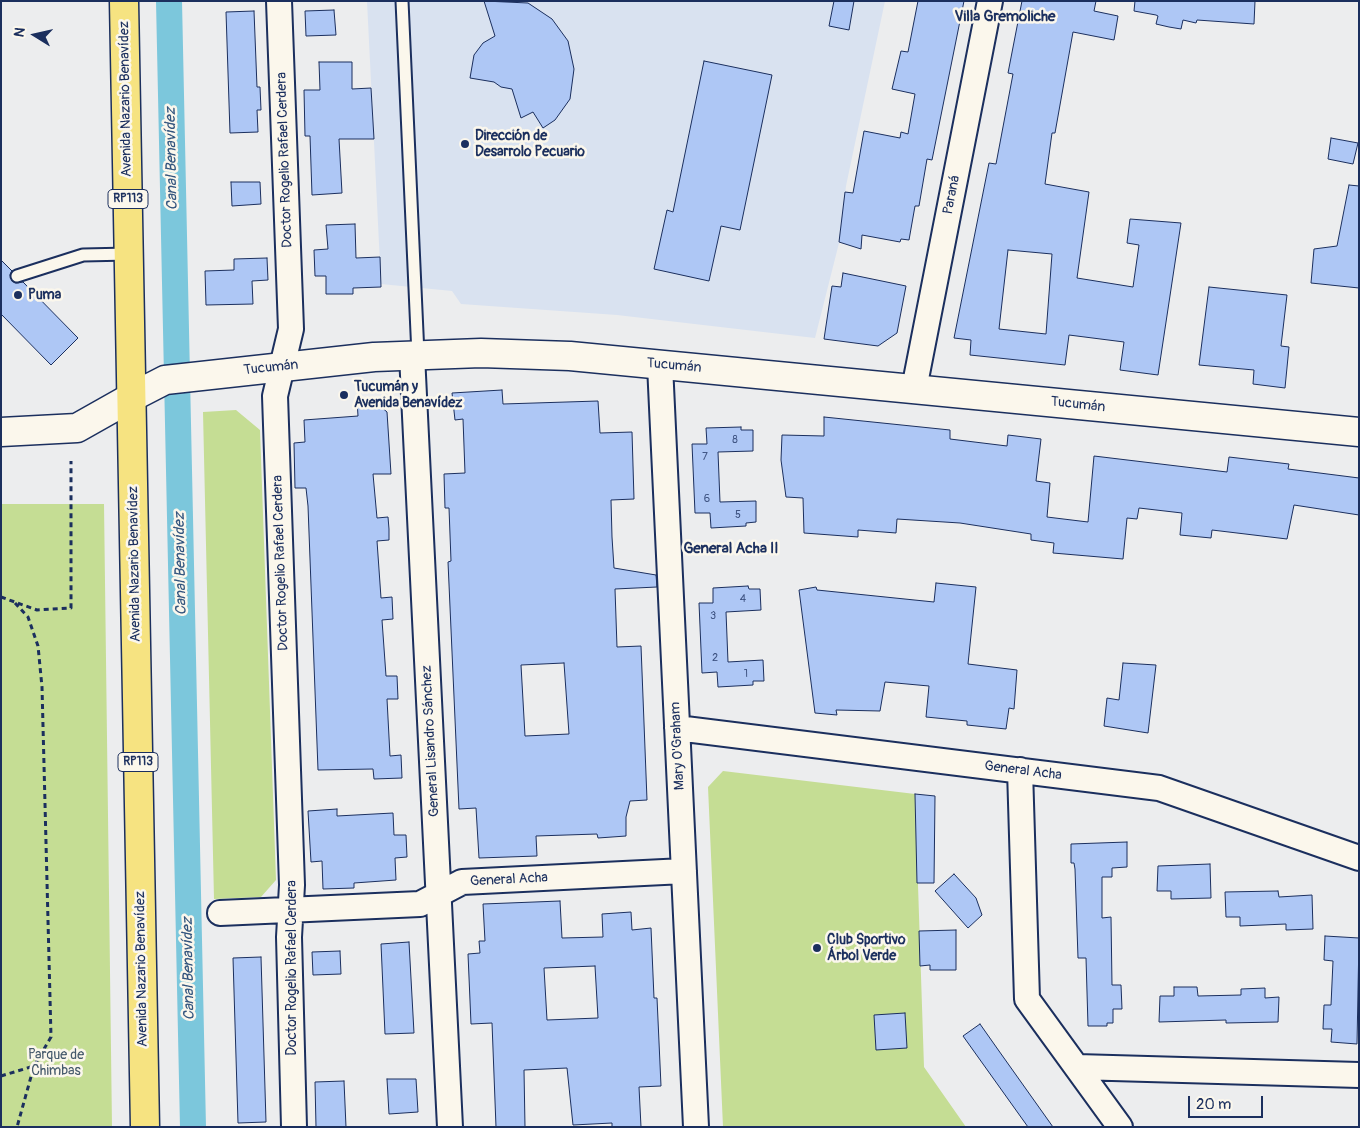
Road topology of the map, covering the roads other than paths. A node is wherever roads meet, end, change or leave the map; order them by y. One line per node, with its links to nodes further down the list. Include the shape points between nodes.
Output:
1 (124, 1): 5 (main road, Avenida Nazario Benavídez / RP113)
2 (279, 1): 9 (street, Doctor Rogelio Rafael Cerdera, via 291,328)
3 (402, 1): 7 (lane)
4 (990, 1): 10 (street, Paraná)
5 (129, 254): 6 (lane, via 83,255); 11 (main road, Avenida Nazario Benavídez / RP113)
6 (17, 276)
7 (415, 355): 8 (street, Tucumán, via 515,354); 9 (street, Tucumán); 18 (street, General Lisandro Sánchez)
8 (660, 364): 10 (street, Tucumán); 14 (street, Mary O'Graham)
9 (282, 367): 11 (street, Tucumán, via 164,380); 19 (street, Doctor Rogelio Rafael Cerdera, via 275,396 292,885)
10 (914, 389): 13 (street, Tucumán)
11 (132, 397): 12 (street, Tucumán, via 77,428); 23 (main road, Avenida Nazario Benavídez / RP113)
12 (1, 432)
13 (1359, 432)
14 (677, 728): 15 (street, General Acha); 17 (street, Mary O'Graham)
15 (1020, 770): 16 (street, General Acha, via 1159,788); 21 (street, via 1027,999)
16 (1357, 851)
17 (684, 871): 18 (street, General Acha, via 462,882); 26 (street, Mary O'Graham)
18 (439, 894): 19 (street, General Acha, via 420,904); 25 (street, General Lisandro Sánchez)
19 (290, 910): 20 (street, General Acha); 24 (street, Doctor Rogelio Rafael Cerdera)
20 (220, 914)
21 (1077, 1068): 22 (street); 27 (street)
22 (1359, 1075)
23 (145, 1127)
24 (294, 1127)
25 (450, 1127)
26 (696, 1127)
27 (1120, 1127)

